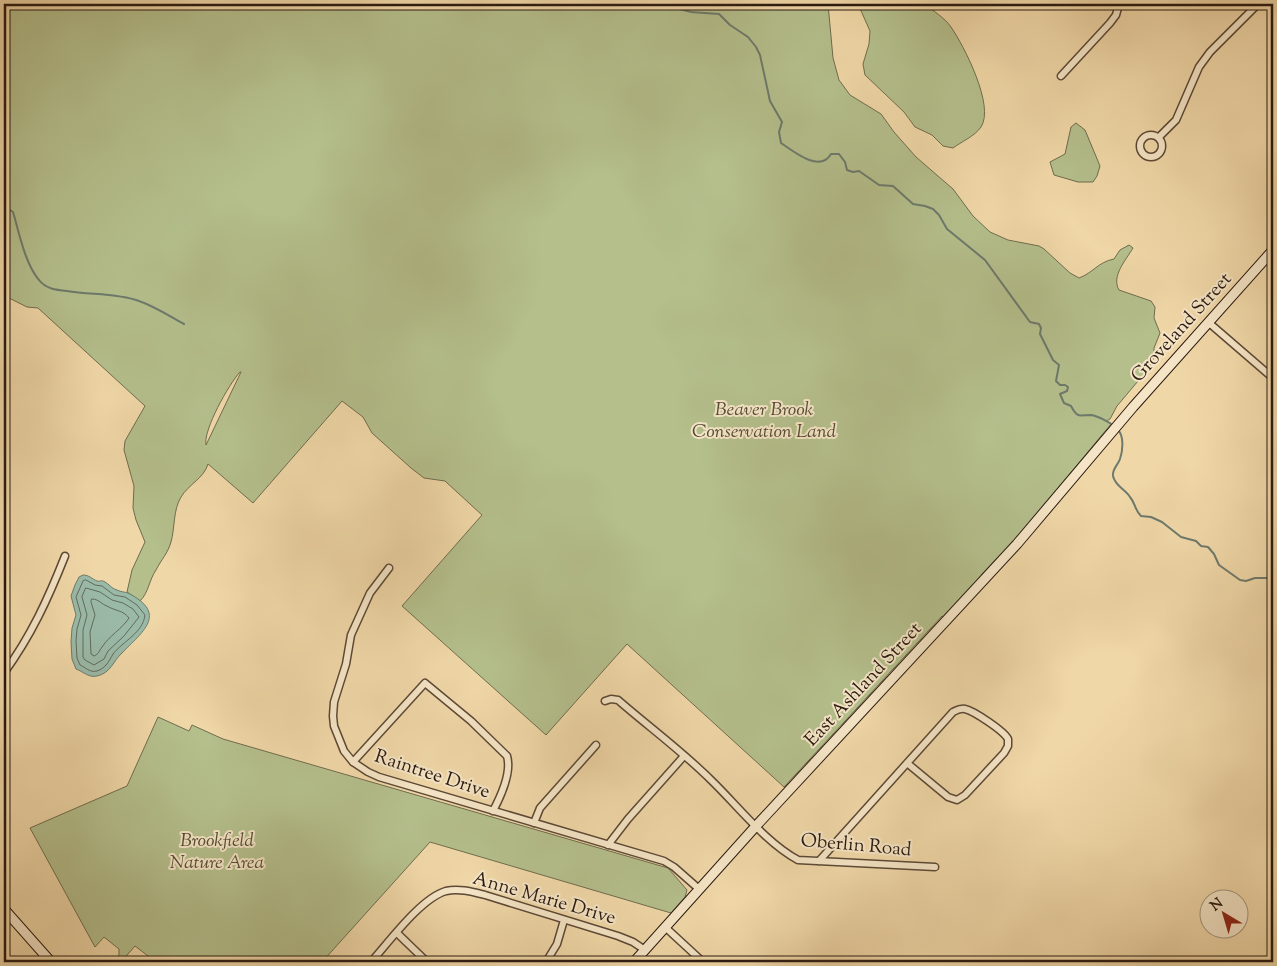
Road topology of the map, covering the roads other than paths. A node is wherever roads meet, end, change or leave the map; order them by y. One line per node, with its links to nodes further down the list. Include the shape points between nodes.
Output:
1 (1119, 4): 3 (street, via 1110,24)
2 (1258, 4): 4 (street, via 1210,52 1199,67 1176,120)
3 (1061, 76)
4 (1159, 137)
5 (1273, 250): 6 (main road, Groveland Street)
6 (1208, 322): 7 (street); 8 (main road, Groveland Street)
7 (1273, 378)
8 (1116, 427): 19 (main road, East Ashland Street, via 1017,544)
9 (66, 556): 11 (street, via 33,630)
10 (389, 568): 15 (street, Raintree Drive, via 370,593 351,635 334,702 332,716 339,742)
11 (4, 673)
12 (605, 701): 14 (street, Oberlin Road, via 618,700)
13 (596, 745): 18 (street, via 540,808)
14 (684, 756): 19 (street, Oberlin Road); 20 (street)
15 (353, 762): 17 (street, Raintree Drive, via 379,777); 17 (street, via 425,683 507,756 506,778)
16 (907, 763): 16 (street, via 953,712 960,709 986,721 1008,739 1004,753 966,795 957,800 948,797); 21 (street)
17 (493, 811): 18 (street, Raintree Drive)
18 (534, 823): 20 (street, Raintree Drive)
19 (756, 826): 21 (street, Oberlin Road, via 798,860); 23 (main road, East Ashland Street)
20 (608, 845): 23 (street, Raintree Drive, via 664,862)
21 (819, 861): 22 (street, Oberlin Road)
22 (935, 867)
23 (699, 889): 26 (main road, East Ashland Street)
24 (4, 909): 29 (main road)
25 (564, 920): 27 (street, Anne Marie Drive, via 476,893 447,891 431,898); 28 (street, Anne Marie Drive, via 618,936); 32 (street, via 557,944)
26 (666, 927): 28 (main road, East Ashland Street); 34 (street)
27 (397, 934): 30 (street, Anne Marie Drive); 31 (street)
28 (645, 950): 33 (main road, East Ashland Street)
29 (50, 962)
30 (371, 962)
31 (427, 962)
32 (546, 962)
33 (634, 962)
34 (703, 962)

